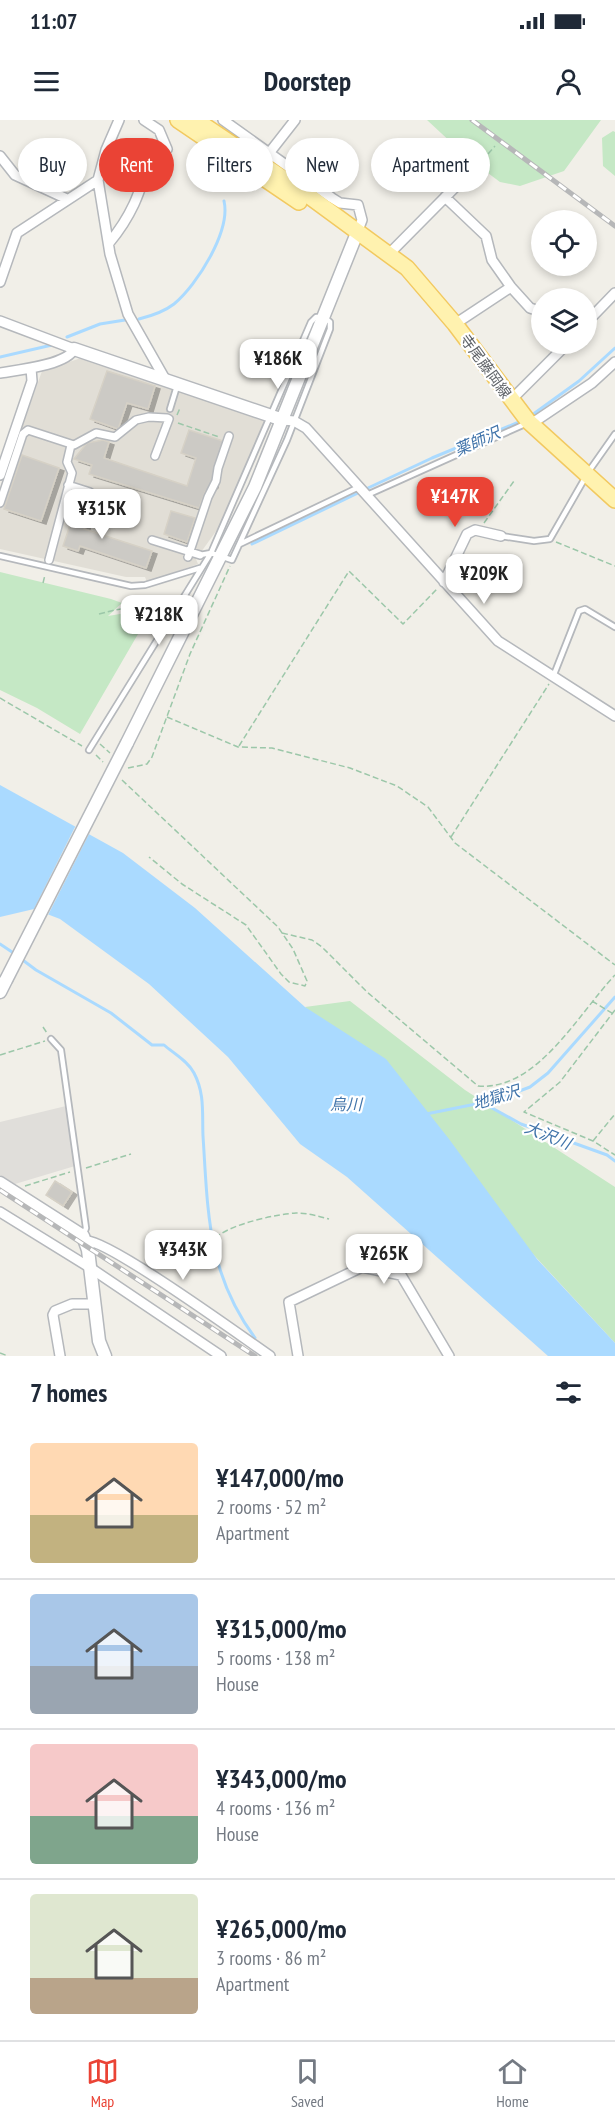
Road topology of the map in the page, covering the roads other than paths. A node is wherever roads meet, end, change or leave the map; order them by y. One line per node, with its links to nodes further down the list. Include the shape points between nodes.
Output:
1 (119, 120): 7 (street)
2 (144, 120): 8 (street, via 159,130)
3 (178, 120): 19 (main road, 寺尾藤岡線, via 328,221)
4 (196, 120): 19 (main road, 寺尾藤岡線)
5 (223, 120): 9 (street)
6 (295, 120): 10 (street)
7 (112, 138)
8 (162, 138)
9 (249, 138)
10 (273, 148)
11 (0, 156): 18 (street, via 15,175)
12 (99, 176): 13 (street)
13 (98, 180): 18 (street); 20 (street)
14 (138, 192): 20 (street, via 121,229)
15 (325, 192): 19 (street, via 340,203 358,205 362,220)
16 (450, 192): 17 (street)
17 (445, 197): 21 (street); 23 (street, via 486,236 492,260)
18 (67, 199): 22 (street, via 17,233)
19 (357, 233): 21 (main road, 寺尾藤岡線); 38 (street)
20 (109, 243): 34 (street, via 128,314)
21 (389, 254): 28 (main road, 寺尾藤岡線, via 419,280)
22 (0, 282)
23 (512, 287): 25 (street); 28 (street)
24 (615, 293): 26 (street)
25 (531, 308)
26 (597, 312)
27 (0, 321): 29 (street)
28 (455, 324): 36 (main road, 寺尾藤岡線)
29 (74, 349): 32 (street, via 66,358); 34 (street)
30 (557, 354): 36 (street)
31 (615, 362): 39 (street)
32 (31, 368): 33 (street); 43 (street, via 32,381)
33 (0, 373)
34 (165, 379): 35 (street)
35 (178, 383): 37 (lane); 38 (street)
36 (511, 400): 39 (main road, 寺尾藤岡線)
37 (170, 409)
38 (283, 419): 49 (street, via 306,428); 56 (lane); 60 (street)
39 (530, 423): 47 (main road, 寺尾藤岡線); 51 (lane)
40 (615, 434): 47 (lane)
41 (228, 438): 57 (street)
42 (0, 439): 43 (street)
43 (11, 441): 46 (street)
44 (71, 445): 45 (street, via 96,433 116,437 136,420 158,416 169,419); 48 (street, via 67,462 72,473); 53 (street, via 25,431)
45 (155, 456)
46 (0, 475)
47 (586, 475): 52 (main road, 寺尾藤岡線); 54 (lane, via 550,539)
48 (68, 485): 50 (street); 61 (street)
49 (359, 487): 51 (street); 56 (lane)
50 (90, 492)
51 (366, 495): 63 (street)
52 (615, 500)
53 (0, 503)
54 (501, 536): 63 (street, via 478,531 467,534)
55 (152, 540): 57 (street)
56 (240, 544): 60 (lane)
57 (189, 554): 58 (street)
58 (200, 555): 60 (lane)
59 (0, 556): 61 (lane)
60 (221, 557): 62 (lane); 68 (street, bridge)
61 (48, 563): 62 (lane, via 138,586)
62 (200, 568): 67 (lane)
63 (444, 582): 65 (street, via 498,641)
64 (615, 627): 65 (lane, via 585,609 579,610)
65 (553, 677): 66 (street)
66 (615, 716)
67 (89, 750)
68 (0, 992)
69 (51, 1039): 72 (lane, via 61,1050 86,1228)
70 (2, 1186): 72 (street)
71 (0, 1212): 73 (street)
72 (84, 1239): 73 (street); 78 (street, via 135,1265)
73 (90, 1267): 74 (street); 77 (street)
74 (94, 1304): 75 (street, via 72,1304 55,1311); 76 (street, via 100,1347)
75 (60, 1356)
76 (105, 1356)
77 (221, 1356)
78 (270, 1356)
79 (298, 1356): 80 (street, via 289,1302 362,1267 401,1275)
80 (449, 1356)

